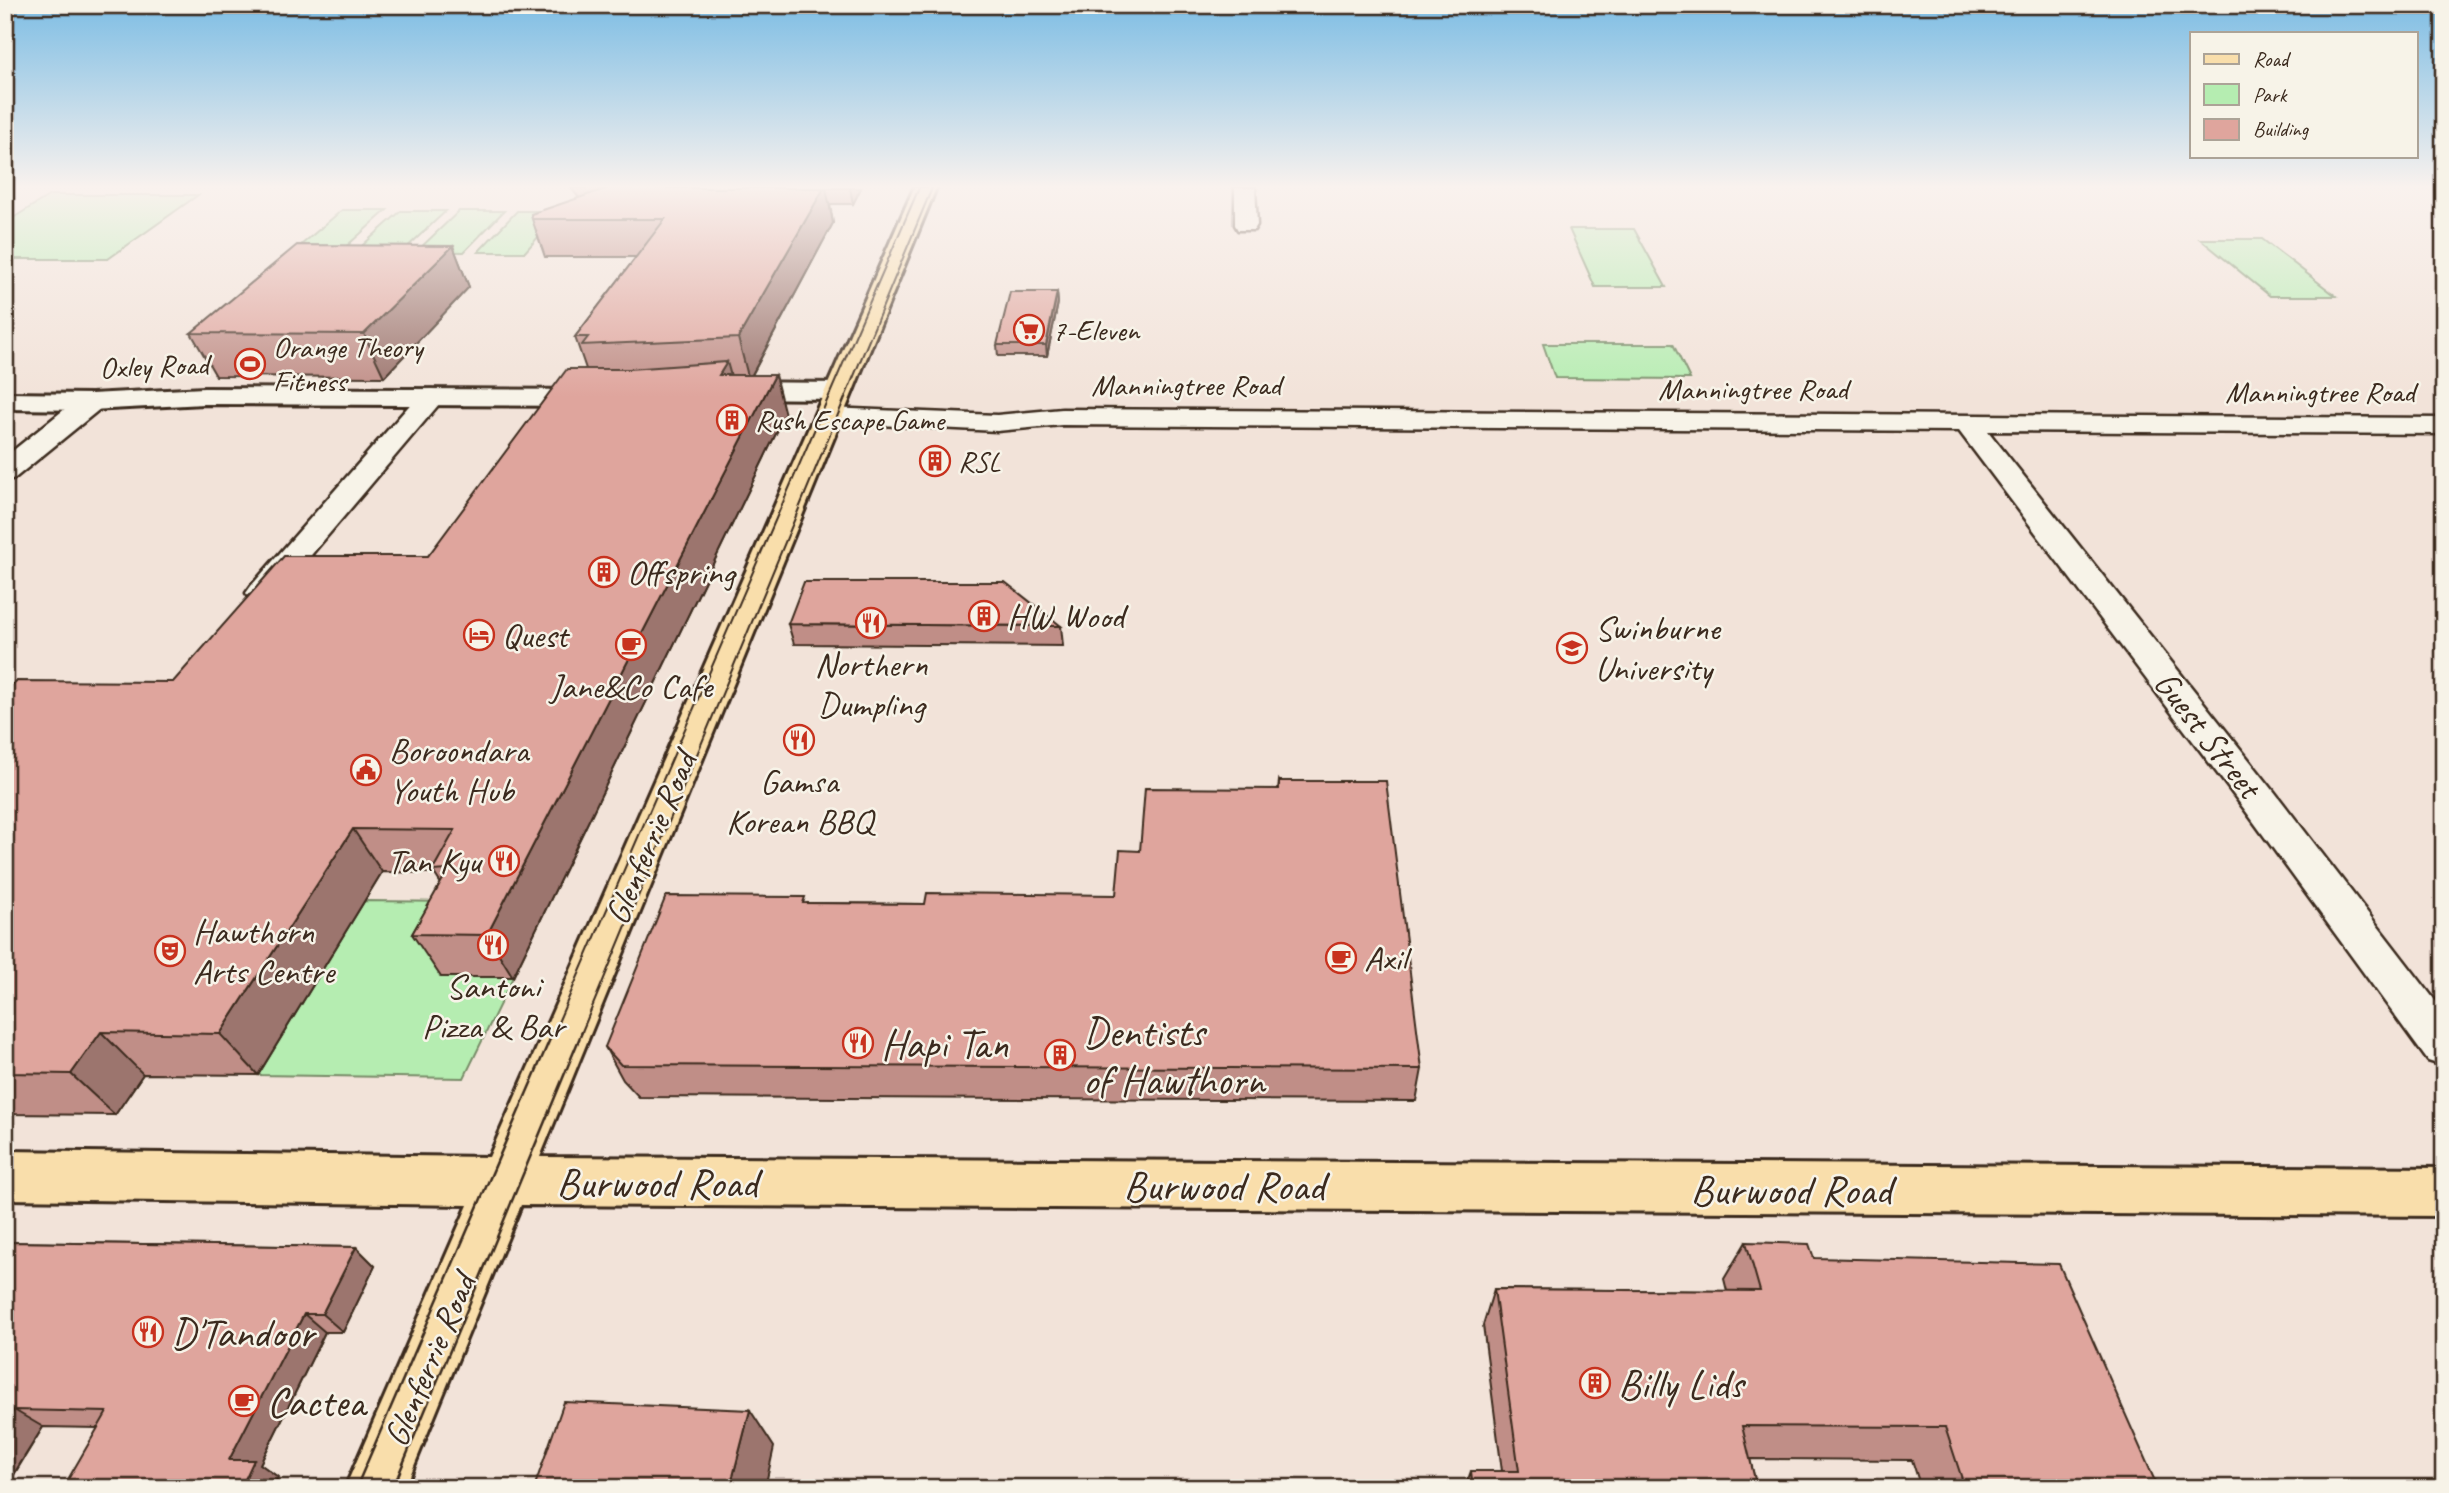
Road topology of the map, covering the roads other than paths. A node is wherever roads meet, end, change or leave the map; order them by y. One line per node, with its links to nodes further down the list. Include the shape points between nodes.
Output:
1 (896, 258): 7 (main road, Glenferrie Road)
2 (431, 397): 3 (street, Oxley Road); 6 (street, Oxley Road, via 204,396); 11 (street)
3 (629, 398)
4 (699, 399): 7 (street)
5 (5, 401): 6 (street, Oxley Road)
6 (91, 402): 10 (street)
7 (834, 403): 8 (street, Manningtree Road, via 997,422 1062,417); 14 (main road, Glenferrie Road)
8 (1968, 424): 9 (street, Manningtree Road); 12 (street, Guest Street)
9 (2444, 426)
10 (5, 472)
11 (255, 601)
12 (2444, 1047)
13 (5, 1175): 14 (main road, Burwood Road)
14 (506, 1181): 15 (main road, Burwood Road); 16 (main road, Glenferrie Road)
15 (2444, 1192)
16 (375, 1488)

